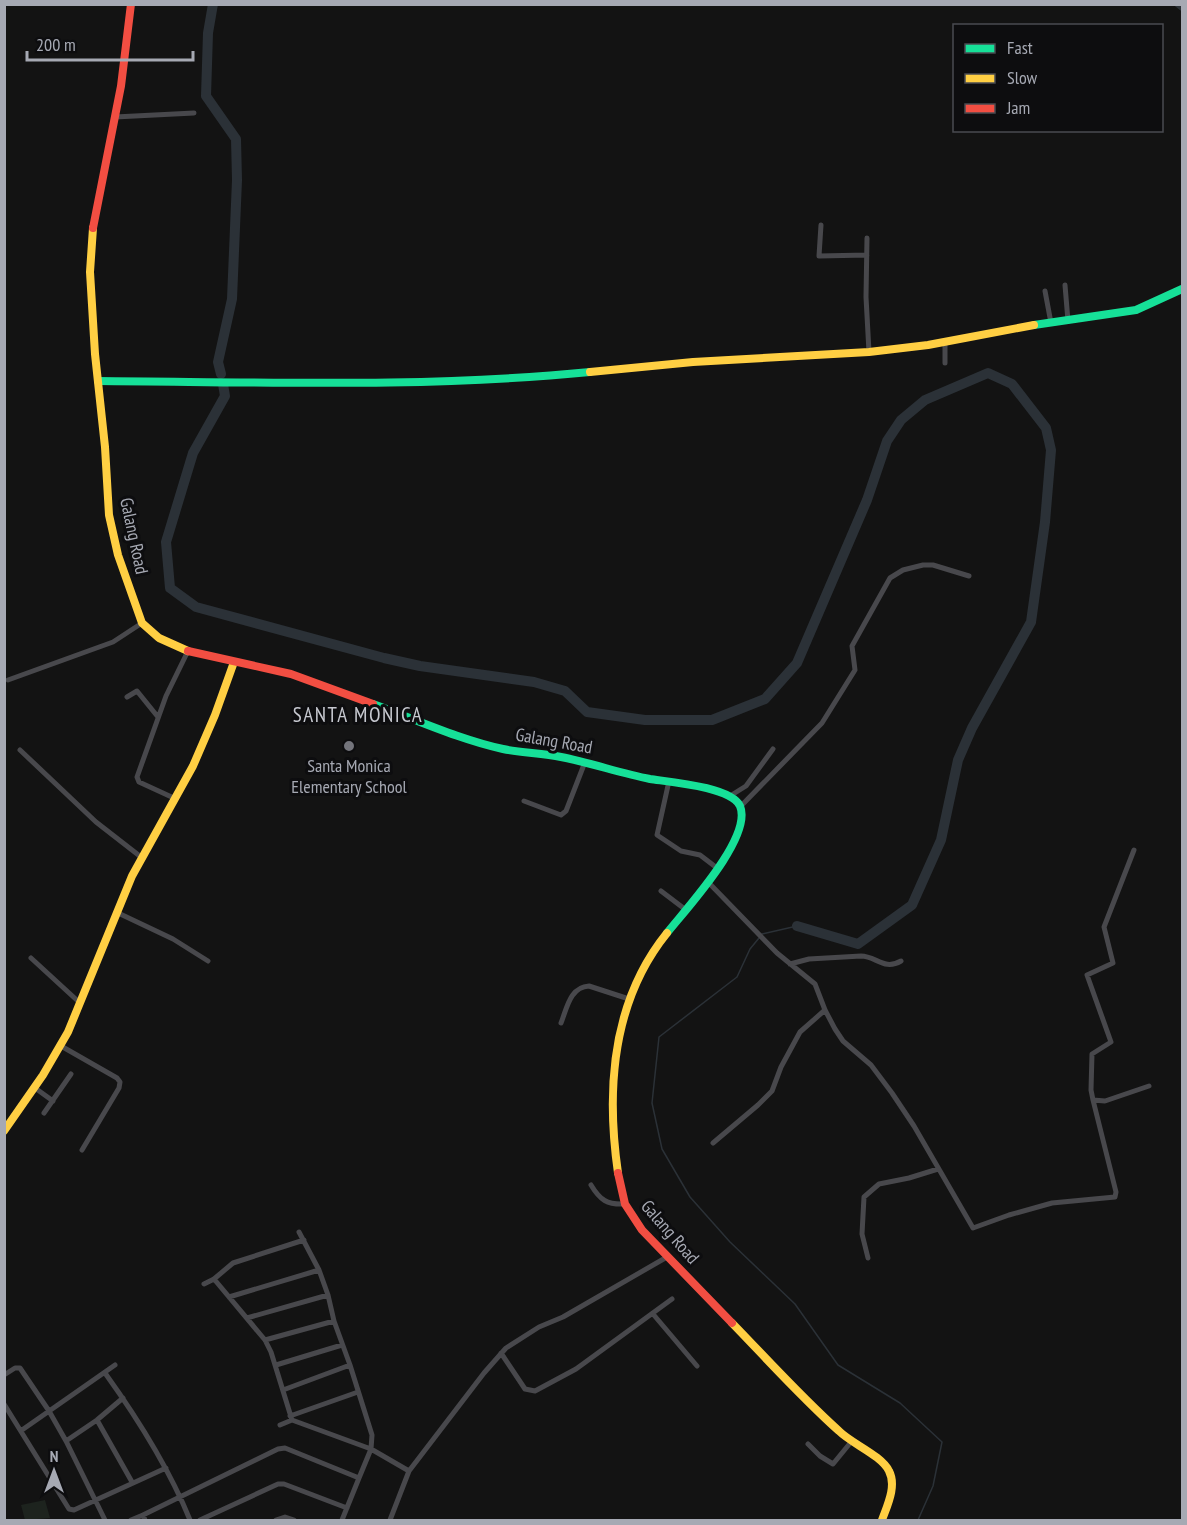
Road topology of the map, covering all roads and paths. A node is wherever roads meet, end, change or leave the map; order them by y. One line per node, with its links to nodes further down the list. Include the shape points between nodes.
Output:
1 (132, 4): 3 (street, Galang Road)
2 (194, 113): 3 (street)
3 (115, 117): 15 (street, Galang Road, via 92,231 91,292)
4 (821, 225): 6 (street, via 819,256)
5 (867, 238): 6 (street)
6 (867, 255): 13 (street)
7 (1065, 285): 10 (street)
8 (1182, 289): 10 (street, via 1136,310)
9 (1045, 291): 11 (street)
10 (1068, 321): 11 (street)
11 (1051, 323): 12 (street)
12 (945, 342): 13 (street); 14 (street)
13 (869, 352): 15 (street, via 418,383)
14 (945, 363)
15 (98, 381): 17 (street, Galang Road, via 109,515 118,555)
16 (969, 576): 30 (street, via 923,565 890,578 852,646 855,670 822,723)
17 (142, 623): 18 (street, Galang Road, via 159,638); 20 (street, via 113,642)
18 (188, 651): 19 (street, Galang Road); 22 (street)
19 (234, 662): 25 (street, Galang Road, via 291,674 503,749); 28 (street, via 207,734)
20 (8, 680)
21 (127, 697): 22 (street, via 137,691)
22 (158, 717): 28 (street, via 137,777 139,782)
23 (773, 749): 27 (street, via 746,786)
24 (20, 750): 32 (street, via 96,822)
25 (585, 762): 26 (street, Galang Road); 29 (street, via 561,815)
26 (669, 781): 27 (street, Galang Road); 33 (street, via 657,836 681,851 700,855)
27 (730, 796): 30 (street)
28 (176, 799): 32 (street)
29 (524, 801)
30 (740, 807): 33 (street, Galang Road, via 739,832)
31 (1134, 850): 50 (street, via 1104,927 1113,963 1087,975 1111,1042 1092,1054)
32 (141, 857): 37 (street)
33 (717, 868): 34 (street, Galang Road)
34 (708, 882): 36 (street, Galang Road); 41 (street)
35 (661, 891): 36 (street)
36 (686, 910): 42 (street, Galang Road, via 654,949)
37 (116, 912): 39 (street); 43 (street)
38 (31, 958): 43 (street)
39 (208, 961)
40 (901, 961): 41 (street, via 880,964 861,956)
41 (790, 964): 44 (street, via 815,984)
42 (629, 999): 45 (street, via 582,987 570,1000); 58 (street, Galang Road, via 616,1052 612,1091 616,1161)
43 (81, 1004): 46 (street)
44 (825, 1010): 54 (street, via 800,1032 772,1091); 56 (street, via 843,1041 871,1065 892,1093)
45 (561, 1023)
46 (61, 1046): 49 (street); 55 (street, via 120,1082)
47 (71, 1074): 51 (street)
48 (1149, 1086): 50 (street, via 1105,1101)
49 (35, 1088): 51 (street); 53 (street)
50 (1094, 1100): 56 (street, via 1116,1192 1112,1199 1052,1203 973,1228)
51 (53, 1101): 52 (street)
52 (44, 1113)
53 (4, 1131)
54 (712, 1143)
55 (82, 1150)
56 (938, 1169): 62 (street, via 879,1184 864,1197 862,1234)
57 (591, 1185): 58 (street, via 604,1202)
58 (625, 1204): 61 (street, Galang Road, via 642,1230)
59 (299, 1232): 60 (street)
60 (304, 1240): 63 (street); 64 (street, via 233,1263)
61 (668, 1257): 74 (street, via 539,1327); 91 (street, Galang Road)
62 (868, 1258)
63 (319, 1270): 66 (street); 67 (street)
64 (214, 1280): 65 (street); 67 (street)
65 (204, 1284)
66 (328, 1295): 70 (street); 71 (street)
67 (229, 1297): 70 (street)
68 (672, 1299): 69 (street)
69 (653, 1314): 74 (street, via 576,1369 535,1391 525,1389); 78 (street)
70 (246, 1318): 72 (street)
71 (334, 1321): 72 (street); 73 (street)
72 (265, 1340): 76 (street)
73 (342, 1345): 76 (street); 77 (street)
74 (501, 1353): 95 (street)
75 (115, 1365): 79 (street)
76 (276, 1365): 81 (street)
77 (351, 1365): 81 (street); 82 (street)
78 (698, 1366)
79 (105, 1373): 83 (street); 85 (street)
80 (4, 1375): 85 (street, via 20,1368)
81 (283, 1390): 86 (street)
82 (358, 1392): 86 (street); 93 (street, via 373,1440)
83 (123, 1398): 87 (street); 94 (street)
84 (4, 1404): 89 (street)
85 (49, 1411): 89 (street); 90 (street)
86 (291, 1418): 88 (street); 93 (street)
87 (97, 1420): 90 (street); 97 (street)
88 (280, 1425)
89 (22, 1430): 99 (street, via 69,1509)
90 (66, 1441): 99 (street)
91 (851, 1442): 92 (street, via 833,1464); 110 (street, Galang Road, via 879,1459 891,1472 891,1493)
92 (808, 1444)
93 (371, 1449): 95 (street); 96 (street)
94 (166, 1468): 97 (street); 98 (street)
95 (409, 1471): 109 (street)
96 (359, 1478): 98 (street, via 292,1450 278,1449); 100 (street)
97 (132, 1482): 99 (street)
98 (181, 1497): 101 (street); 104 (street)
99 (95, 1499): 102 (street)
100 (347, 1508): 105 (street, via 278,1484); 108 (street)
101 (144, 1518): 103 (street)
102 (105, 1521)
103 (130, 1521)
104 (190, 1521)
105 (200, 1521)
106 (276, 1521): 107 (street, via 285,1517)
107 (294, 1521)
108 (342, 1521)
109 (390, 1521)
110 (882, 1521)

